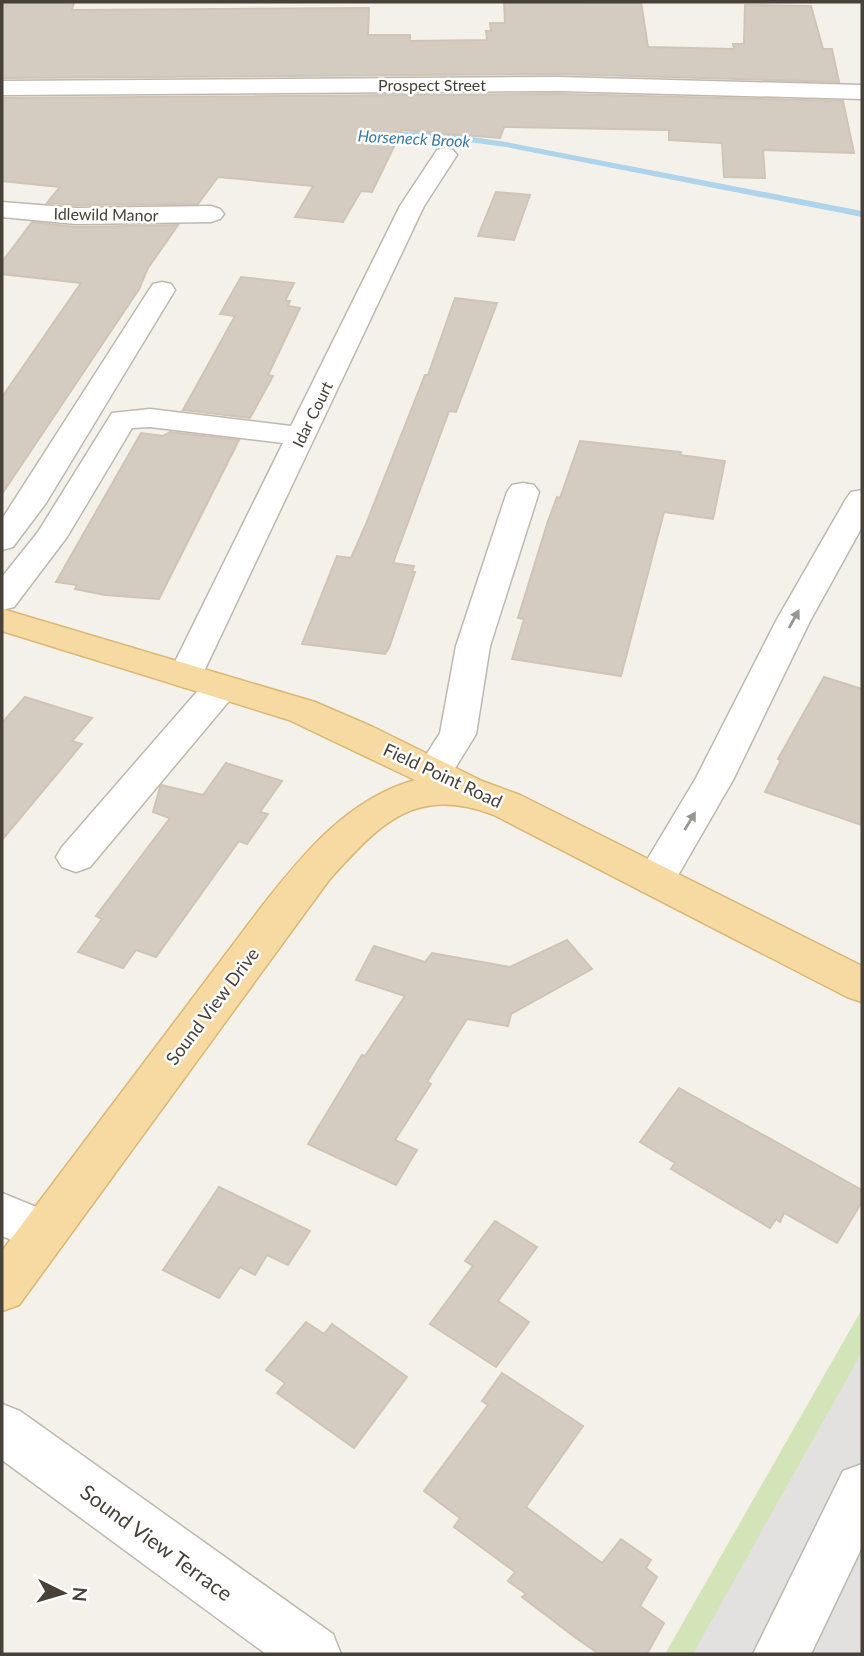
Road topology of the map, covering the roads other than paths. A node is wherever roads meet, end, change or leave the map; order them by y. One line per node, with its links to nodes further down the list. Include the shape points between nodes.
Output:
1 (2, 88): 2 (street, Prospect Street, via 570,84)
2 (862, 92)
3 (445, 155): 7 (street, Idar Court, via 412,206)
4 (2, 210): 5 (street, Idlewild Manor, via 76,216)
5 (211, 214)
6 (162, 290): 10 (street, via 30,503)
7 (301, 436): 11 (street, via 150,418 122,419 51,537); 13 (street, Idar Court)
8 (523, 492): 15 (street, via 473,646)
9 (862, 499): 17 (street, one-way to 9, via 714,780 793,621)
10 (2, 540)
11 (2, 599)
12 (2, 620): 13 (main road, Field Point Road)
13 (186, 676): 14 (main road, Field Point Road)
14 (221, 687): 15 (main road, Field Point Road, via 302,710); 16 (street)
15 (451, 783): 17 (main road, Field Point Road, via 507,805); 20 (main road, Sound View Drive, via 387,804 336,845)
16 (76, 857)
17 (655, 880): 18 (main road, Field Point Road)
18 (862, 985)
19 (2, 1214): 20 (street)
20 (44, 1232): 21 (main road, Sound View Drive)
21 (2, 1289)
22 (2, 1429): 24 (street, Sound View Terrace)
23 (862, 1490): 25 (street)
24 (313, 1654)
25 (781, 1654)

